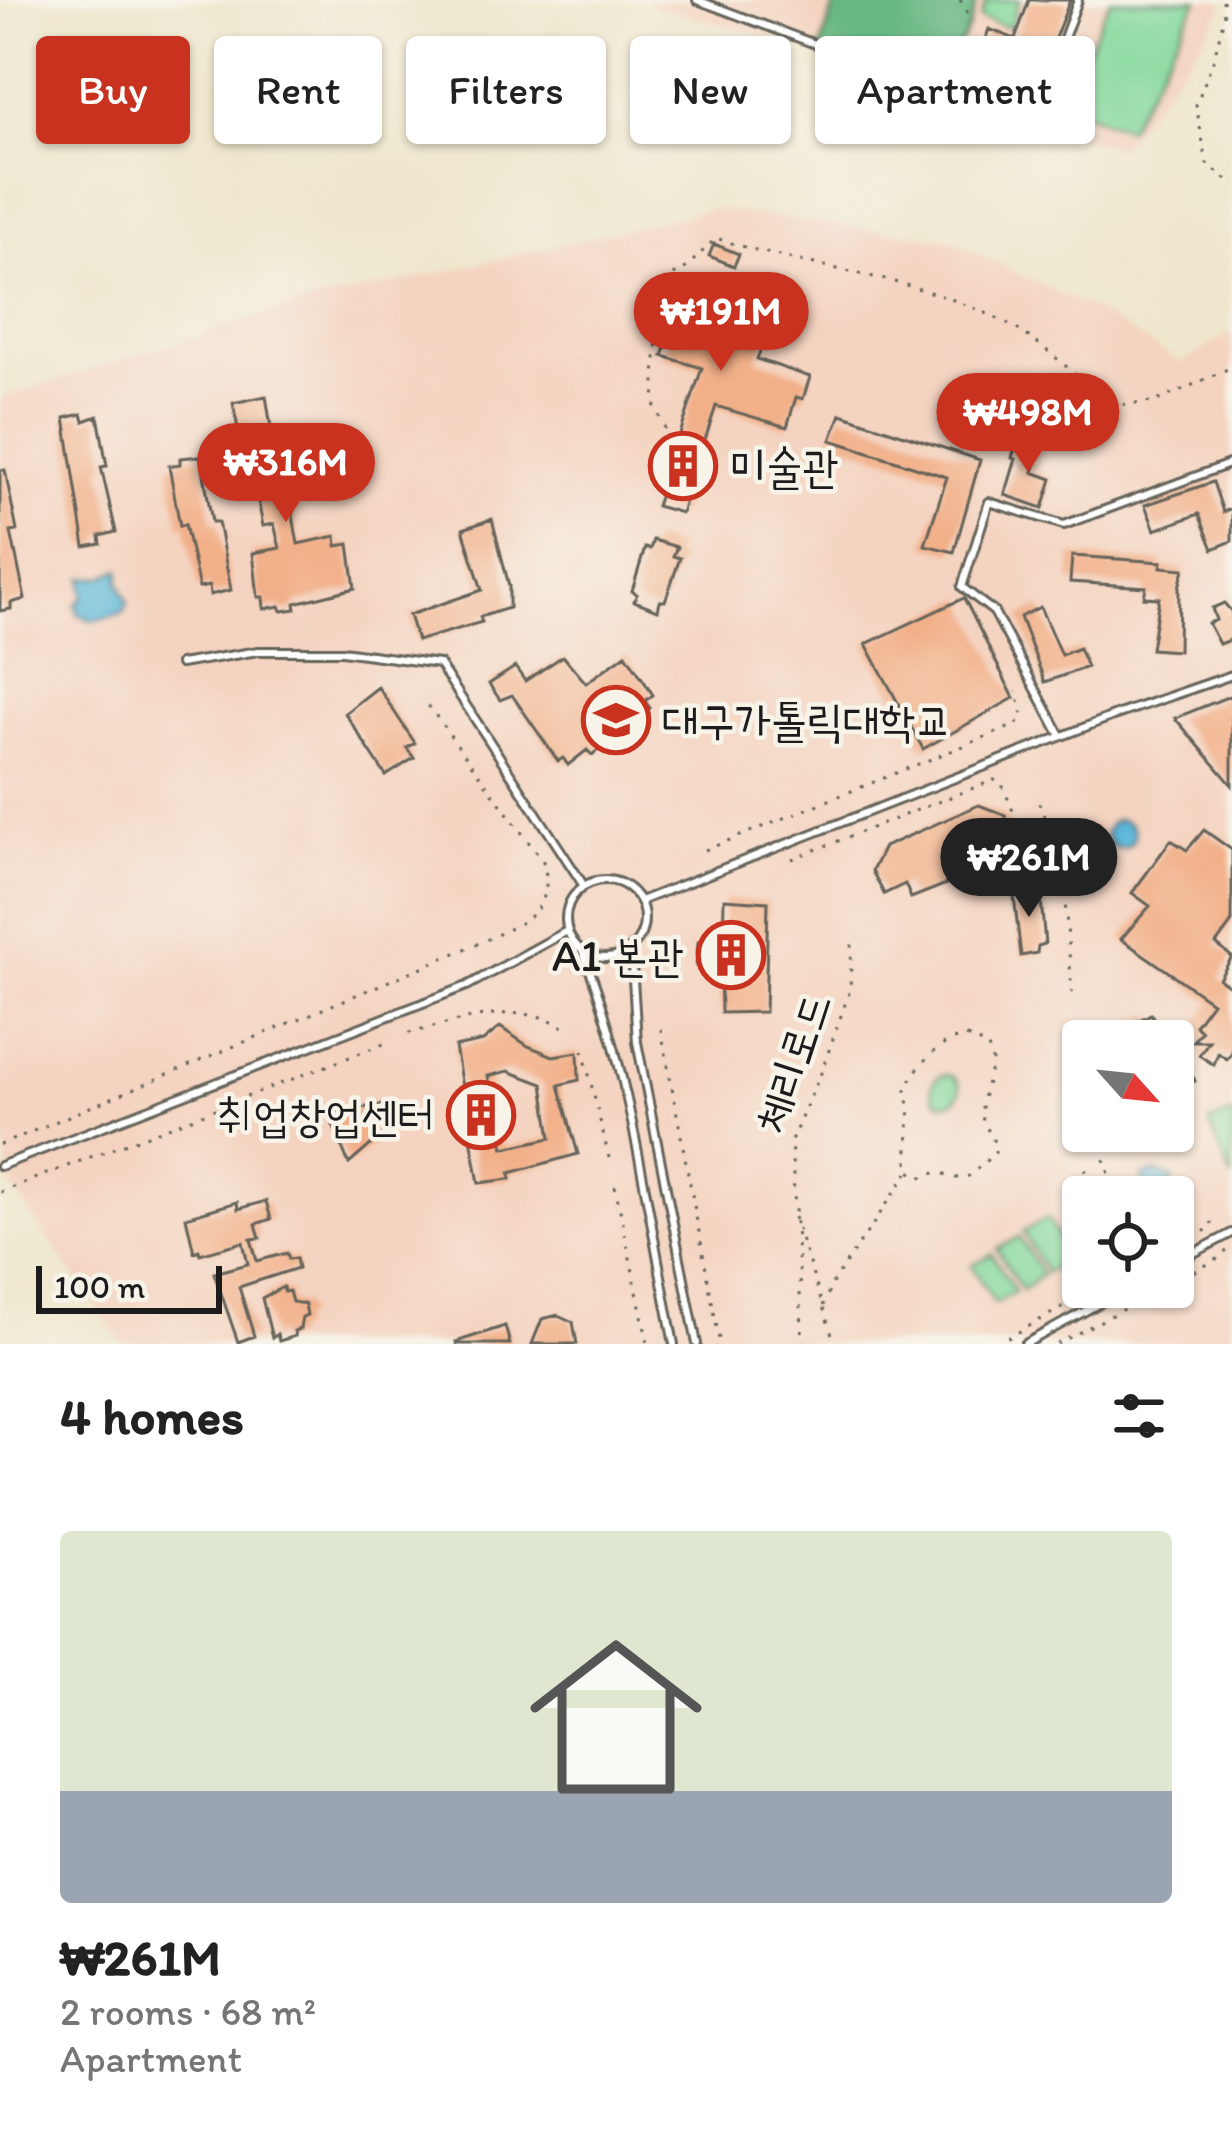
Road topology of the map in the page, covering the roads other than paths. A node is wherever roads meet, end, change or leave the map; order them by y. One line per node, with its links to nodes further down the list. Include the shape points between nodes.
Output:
1 (697, 0): 2 (lane, via 1018,105 1044,92)
2 (1078, 0)
3 (1232, 463): 6 (lane, via 1064,525 989,502 962,587 994,612)
4 (180, 664): 7 (lane, via 342,651 439,664)
5 (1232, 675): 6 (lane)
6 (1061, 736): 8 (lane)
7 (584, 886): 8 (lane, via 611,880); 9 (lane, via 569,903)
8 (640, 901): 10 (lane, via 644,926)
9 (567, 931): 11 (lane); 12 (lane, via 466,986)
10 (632, 948): 11 (lane, via 608,958); 17 (lane, via 637,1042)
11 (583, 952): 16 (lane, via 603,1001)
12 (0, 1166)
13 (1232, 1233): 14 (lane)
14 (1194, 1253)
15 (1091, 1308): 18 (lane)
16 (674, 1344)
17 (697, 1344)
18 (1025, 1344)

